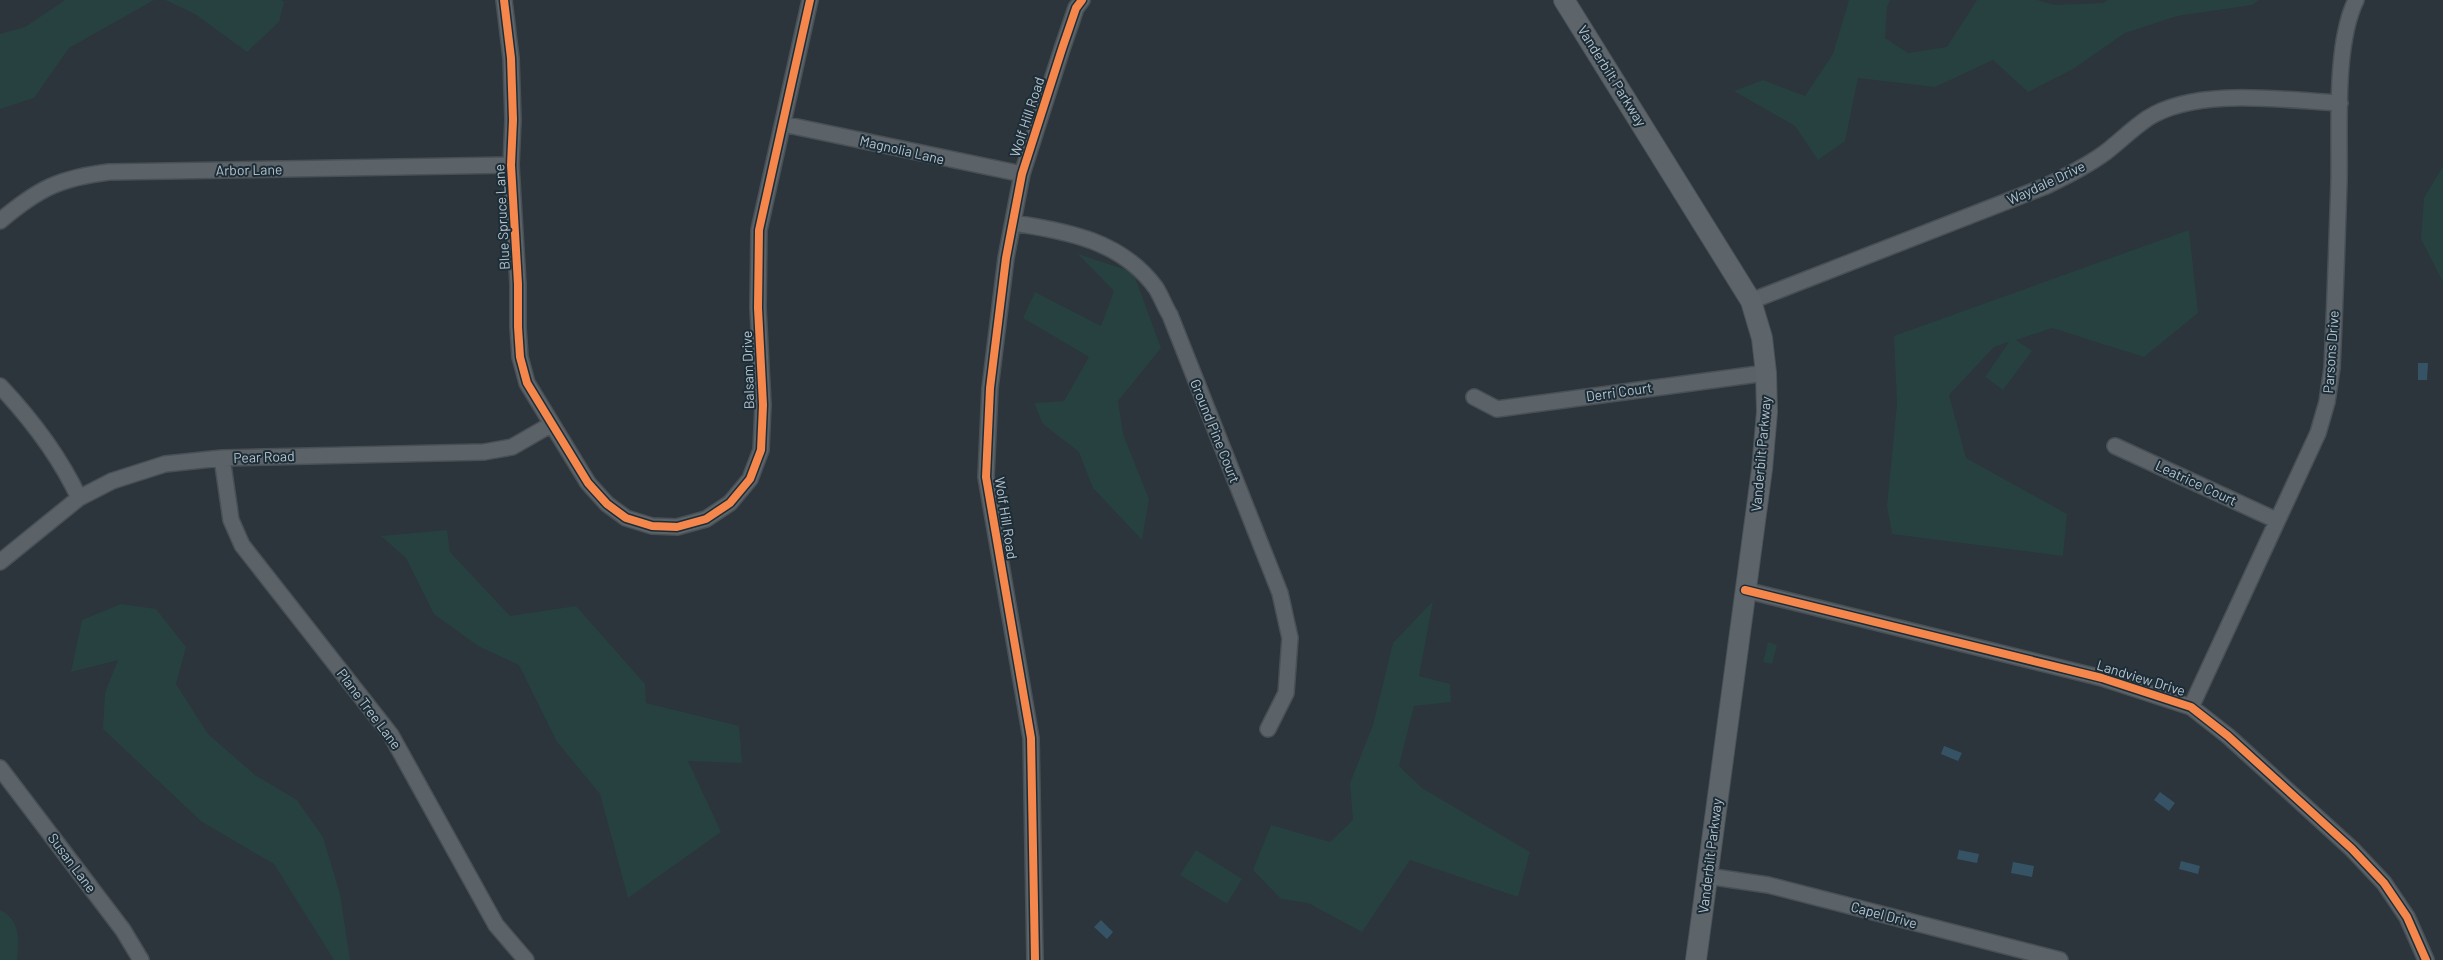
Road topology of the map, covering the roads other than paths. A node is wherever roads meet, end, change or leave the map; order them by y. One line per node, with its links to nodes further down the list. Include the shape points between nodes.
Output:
1 (504, 0): 8 (street, Blue Spruce Lane, via 511,58)
2 (810, 0): 7 (street, Balsam Drive)
3 (1082, 0): 9 (street, Wolf Hill Road, via 1076,8 1059,57)
4 (1564, 0): 12 (main road, Vanderbilt Parkway)
5 (2356, 0): 6 (street, Parsons Drive, via 2344,39)
6 (2340, 103): 12 (street, Waydale Drive, via 2224,98 2171,107 2148,118 2077,171 2046,186); 20 (street, Parsons Drive, via 2332,368 2327,402 2318,433)
7 (783, 124): 9 (street, Magnolia Lane); 16 (street, Balsam Drive, via 759,230 758,300 763,405 761,450 750,479 730,503 706,520 678,527 652,526 626,518 607,504 588,483)
8 (511, 165): 10 (street, Arbor Lane, via 109,172 53,184 25,200); 16 (street, Blue Spruce Lane, via 520,357 527,384)
9 (1022, 174): 11 (street, Wolf Hill Road)
10 (0, 221)
11 (1014, 223): 24 (street, Ground Pine Court, via 1068,233 1109,247 1135,266 1155,288 1170,315 1280,593 1290,638 1286,692); 29 (street, Wolf Hill Road, via 1006,258 990,388 986,478 1031,738)
12 (1751, 301): 13 (main road, Vanderbilt Parkway, via 1762,338)
13 (1766, 373): 15 (street, Derri Court, via 1497,408); 22 (main road, Vanderbilt Parkway, via 1767,412 1762,469)
14 (0, 386): 19 (street, via 23,410 51,448)
15 (1474, 397)
16 (552, 424): 18 (street, Pear Road, via 512,447 484,452)
17 (2115, 446): 20 (street, Leatrice Court)
18 (222, 458): 19 (street, Pear Road, via 165,464 112,481); 28 (street, Plane Tree Lane, via 231,520 242,545 391,734 496,925)
19 (79, 498): 21 (street, Pear Road)
20 (2276, 520): 23 (street, Parsons Drive)
21 (0, 562)
22 (1745, 590): 23 (street, Landview Drive, via 2102,678); 26 (main road, Vanderbilt Parkway)
23 (2192, 707): 32 (street, Landview Drive, via 2323,823 2384,883 2407,917)
24 (1268, 729)
25 (0, 768): 27 (street, Susan Lane, via 123,930)
26 (1708, 876): 30 (main road, Vanderbilt Parkway); 31 (street, Capel Drive, via 1768,885)
27 (141, 960)
28 (526, 960)
29 (1035, 960)
30 (1696, 960)
31 (2060, 960)
32 (2426, 960)

